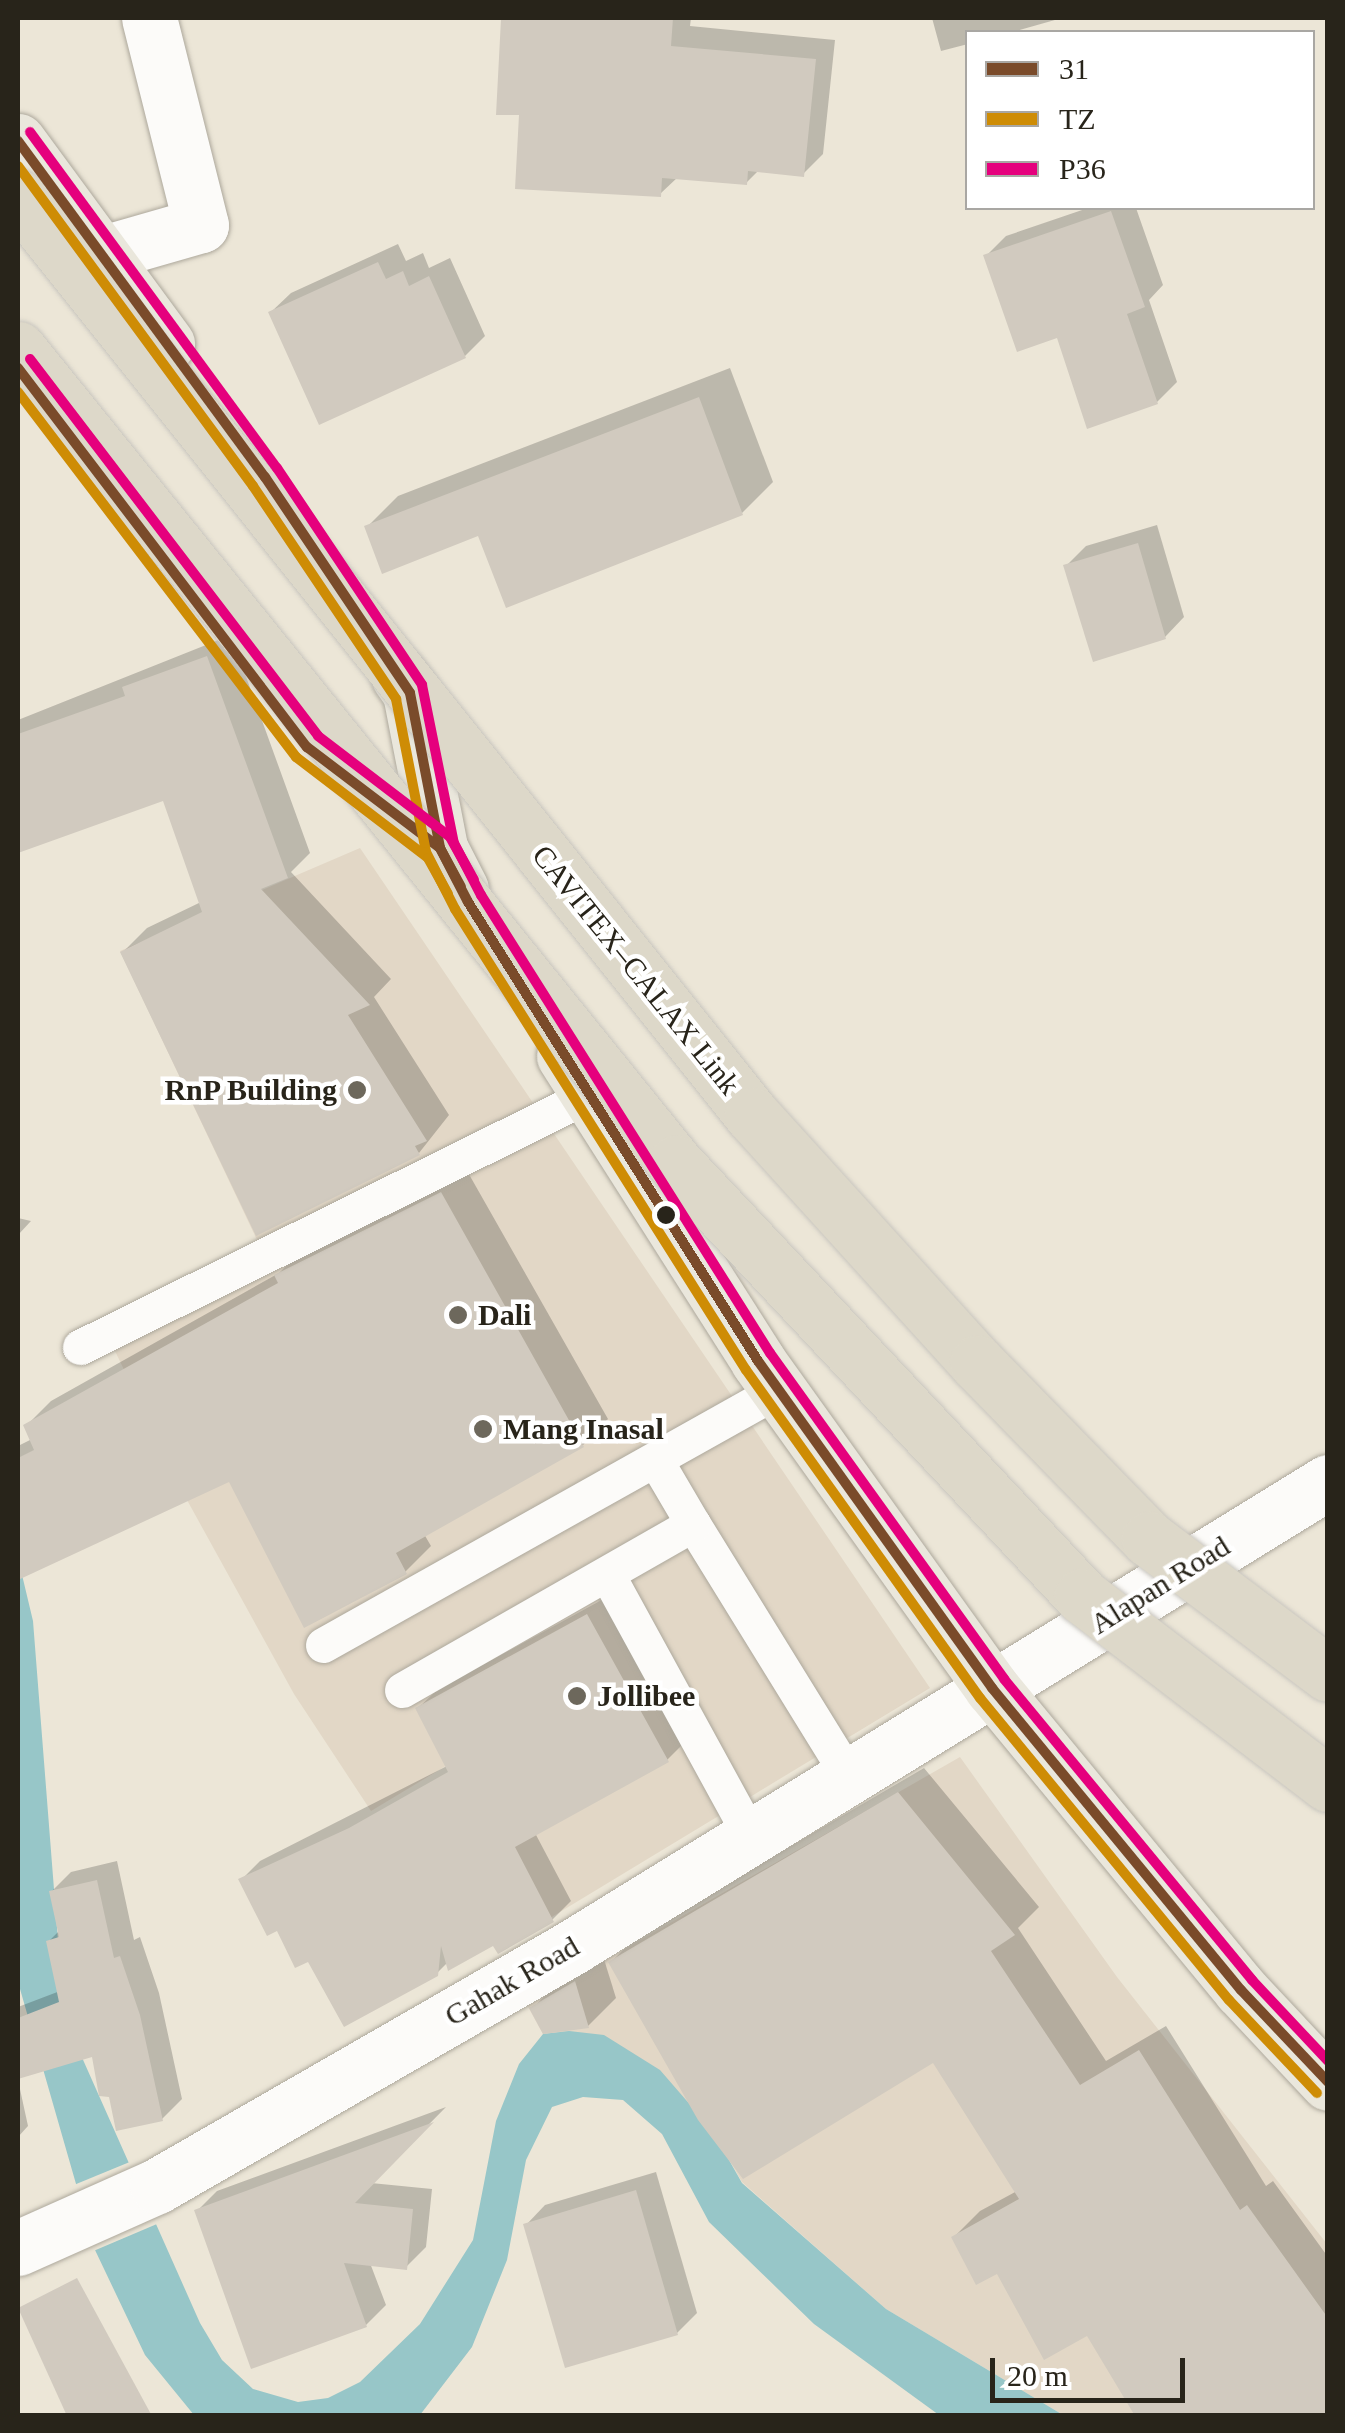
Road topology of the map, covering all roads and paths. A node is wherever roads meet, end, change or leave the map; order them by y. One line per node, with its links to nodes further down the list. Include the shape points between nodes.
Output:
1 (149, 18): 4 (street, via 202,226)
2 (18, 141): 4 (main road)
3 (18, 197): 16 (highway, CAVITEX–CALAX Link, bridge, via 752,1115 977,1363 1149,1539)
4 (100, 254): 7 (main road, via 265,477 410,693)
5 (18, 349): 20 (highway, bridge, via 675,1163 1082,1596)
6 (18, 368): 7 (main road, via 307,747)
7 (440, 848): 8 (main road)
8 (589, 1095): 9 (lane); 10 (main road)
9 (80, 1347)
10 (780, 1389): 11 (lane); 17 (main road)
11 (656, 1461): 13 (lane); 15 (lane)
12 (1328, 1482): 17 (street, Alapan Road)
13 (693, 1524): 14 (lane); 19 (lane)
14 (607, 1574): 18 (lane); 21 (lane)
15 (323, 1645)
16 (1328, 1674)
17 (992, 1688): 19 (street, Gahak Road); 22 (main road, via 1241,1990)
18 (402, 1690)
19 (849, 1776): 21 (street, Gahak Road)
20 (1328, 1784)
21 (751, 1836): 23 (street, Gahak Road, via 157,2186)
22 (1328, 2083)
23 (18, 2248)

